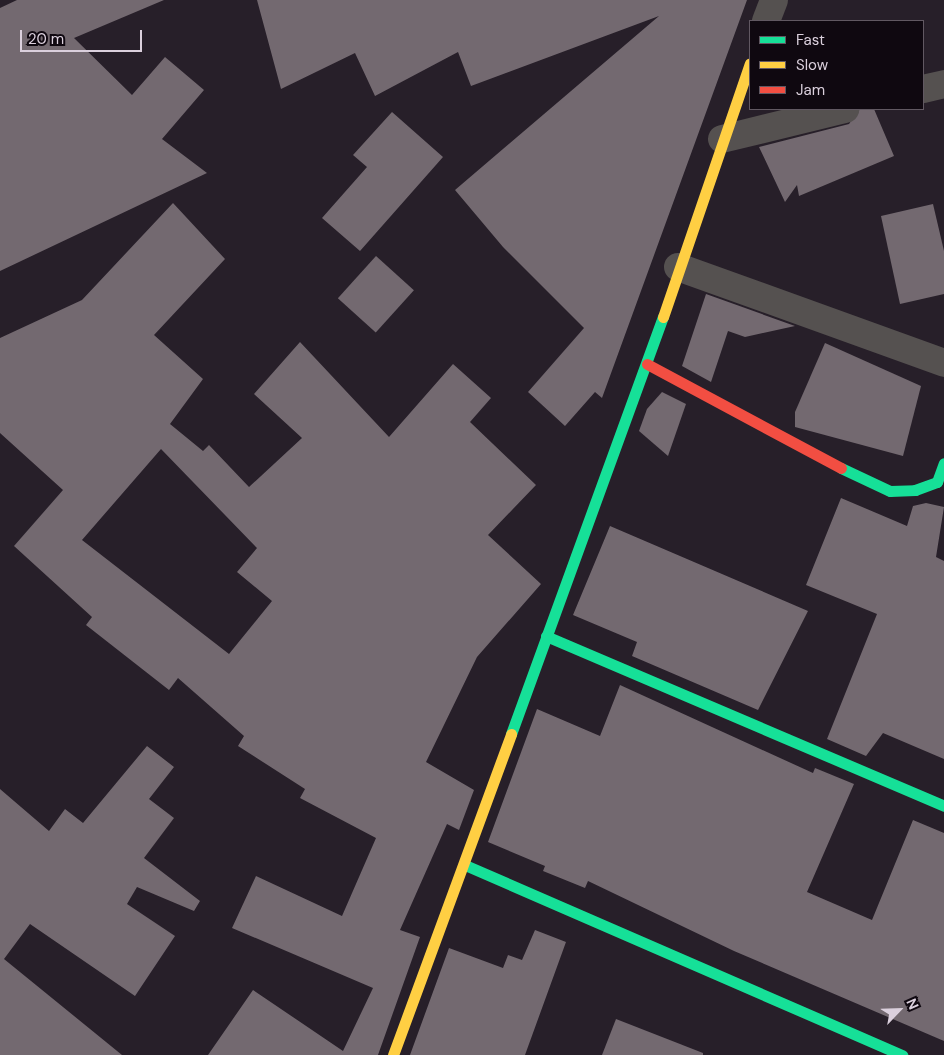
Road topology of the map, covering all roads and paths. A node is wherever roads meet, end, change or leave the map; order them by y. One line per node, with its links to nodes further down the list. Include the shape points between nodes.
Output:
1 (774, 0): 2 (street)
2 (766, 20)
3 (749, 66): 7 (street)
4 (944, 84): 5 (street)
5 (924, 90)
6 (841, 110): 7 (street)
7 (722, 140): 8 (street)
8 (678, 267): 9 (street); 10 (street)
9 (944, 362)
10 (646, 364): 11 (street, via 785,441 890,490 915,490 937,482); 12 (street)
11 (944, 463)
12 (546, 636): 13 (street); 14 (street)
13 (944, 806)
14 (465, 865): 15 (street); 16 (street)
15 (393, 1055)
16 (903, 1055)

